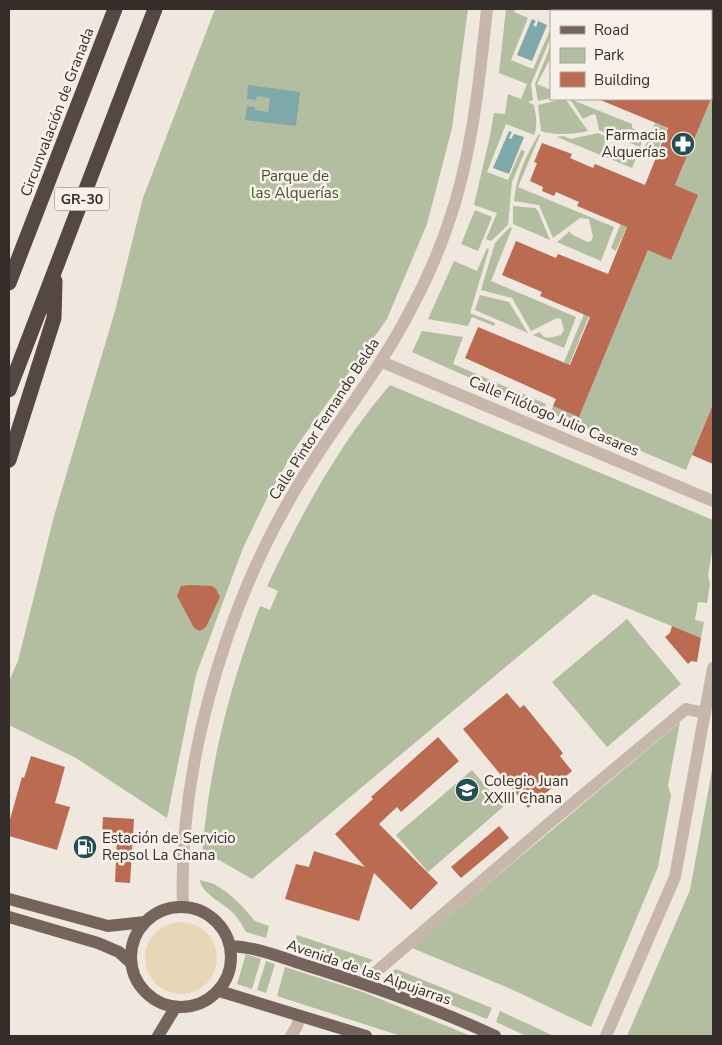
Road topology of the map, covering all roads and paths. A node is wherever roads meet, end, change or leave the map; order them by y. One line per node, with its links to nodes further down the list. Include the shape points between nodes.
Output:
1 (115, 9): 5 (highway, Circunvalación de Granada / GR-30)
2 (155, 9): 4 (highway, GR-30)
3 (487, 9): 6 (street, Calle Pintor Fernando Belda, via 479,83 460,182 438,249)
4 (55, 271): 7 (highway, GR-30); 8 (highway, via 54,318)
5 (9, 284)
6 (382, 362): 9 (street, Calle Filólogo Julio Casares); 13 (street, Calle Pintor Fernando Belda, via 327,439 289,500 237,613 215,677 200,739 188,808 182,875)
7 (9, 390)
8 (9, 460)
9 (713, 501)
10 (713, 668): 11 (street)
11 (705, 713): 18 (street, via 686,709); 26 (street, via 675,877)
12 (9, 899): 15 (main road, via 108,926)
13 (183, 906): 15 (main road, via 166,908); 16 (main road, via 213,918 224,930)
14 (9, 917): 17 (main road, via 98,943 118,952)
15 (146, 922): 17 (main road, via 133,942)
16 (230, 946): 18 (main road, Avenida de las Alpujarras, via 267,953); 19 (main road, via 231,964)
17 (131, 963): 20 (main road, via 137,983 147,995)
18 (363, 983): 25 (main road, Avenida de las Alpujarras)
19 (219, 991): 20 (main road, via 195,1006); 21 (main road)
20 (175, 1008): 22 (main road)
21 (300, 1016): 23 (street); 24 (main road)
22 (158, 1036)
23 (291, 1036)
24 (366, 1036)
25 (495, 1036)
26 (606, 1036)

